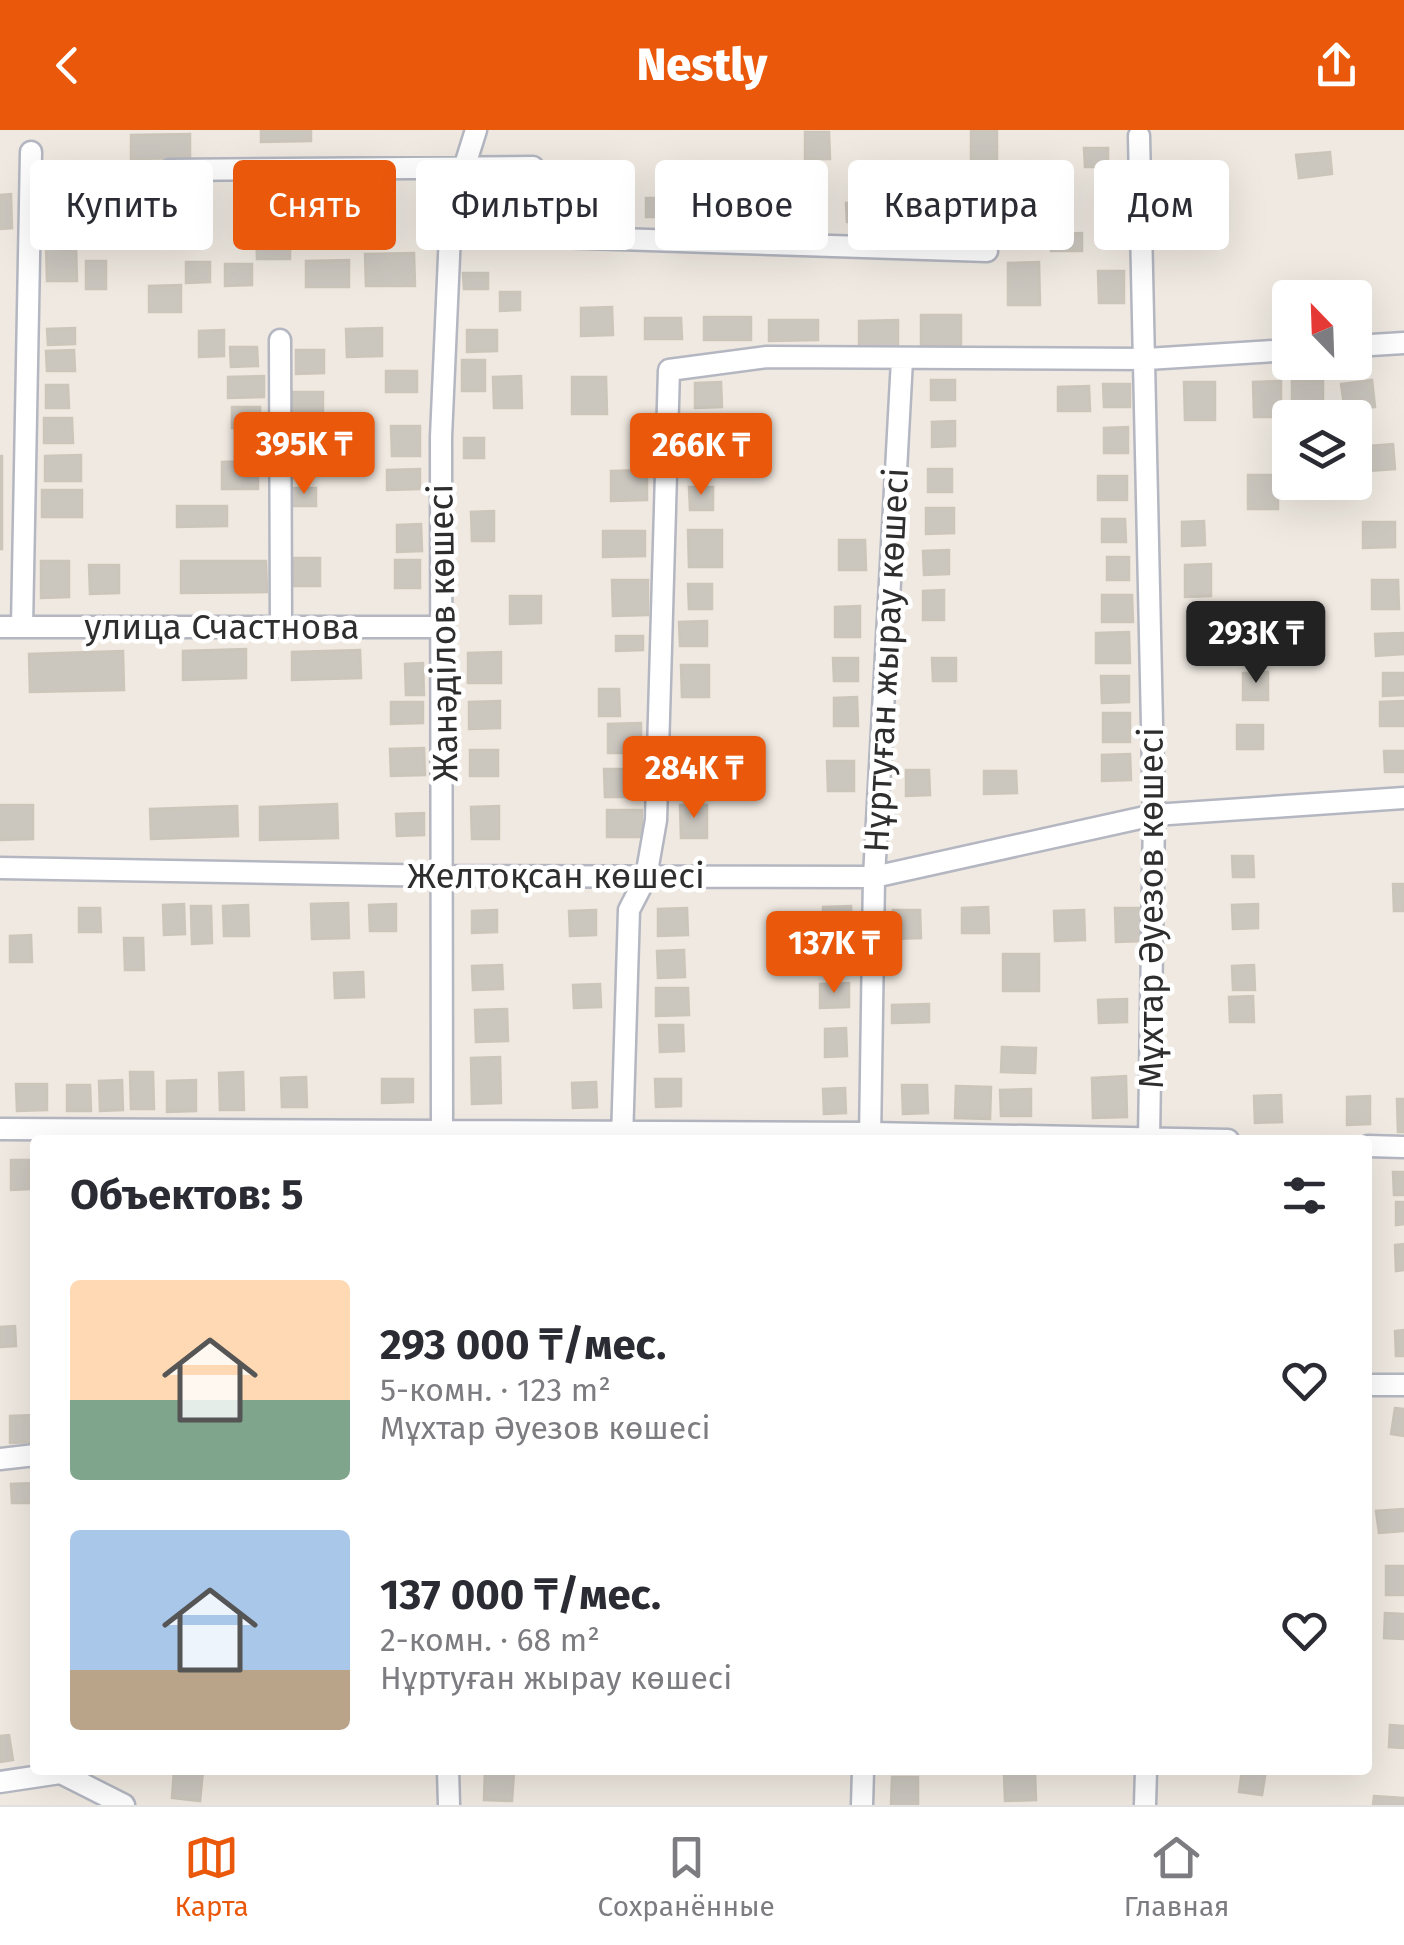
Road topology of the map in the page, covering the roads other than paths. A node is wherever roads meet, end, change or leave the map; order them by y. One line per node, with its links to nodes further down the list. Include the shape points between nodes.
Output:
1 (476, 130): 4 (street, Жанәділов көшесі)
2 (1140, 136): 14 (street, Мұхтар Әуезов көшесі)
3 (31, 152): 18 (street)
4 (467, 160)
5 (416, 168): 6 (street)
6 (213, 170)
7 (635, 240): 9 (street)
8 (451, 250): 16 (street, Жанәділов көшесі, via 442,437)
9 (987, 251)
10 (280, 340): 19 (street)
11 (1404, 344): 12 (street)
12 (1372, 345)
13 (1272, 351): 14 (street)
14 (1147, 359): 15 (street); 21 (street, Мұхтар Әуезов көшесі)
15 (902, 360): 24 (street, via 767,357 669,370 656,820); 25 (street, Нұртуған жырау көшесі)
16 (444, 626): 19 (street, улица Счастнова); 23 (street, Жанәділов көшесі)
17 (0, 627): 18 (street, улица Счастнова)
18 (22, 627): 19 (street, улица Счастнова)
19 (281, 627)
20 (1404, 798): 21 (street, Желтоқсан көшесі)
21 (1154, 815): 25 (street, Желтоқсан көшесі); 32 (street, Мұхтар Әуезов көшесі)
22 (0, 868): 23 (street, Желтоқсан көшесі)
23 (445, 876): 24 (street, Желтоқсан көшесі); 28 (street, Жанәділов көшесі)
24 (646, 877): 25 (street, Желтоқсан көшесі); 30 (street, via 629,910)
25 (874, 877): 31 (street, Нұртуған жырау көшесі)
26 (0, 1129): 27 (street)
27 (227, 1134): 28 (street)
28 (442, 1134): 29 (street)
29 (532, 1135)
30 (622, 1135)
31 (870, 1135)
32 (1148, 1135)
33 (1372, 1146): 34 (street)
34 (1404, 1147)
35 (1372, 1385): 36 (street)
36 (1404, 1385)
37 (30, 1456): 38 (street)
38 (0, 1458)
39 (50, 1775): 44 (street)
40 (77, 1775): 45 (street)
41 (448, 1775): 46 (street)
42 (863, 1775): 47 (street)
43 (1146, 1775): 48 (street)
44 (0, 1782)
45 (124, 1805)
46 (449, 1805)
47 (862, 1805)
48 (1145, 1805)

